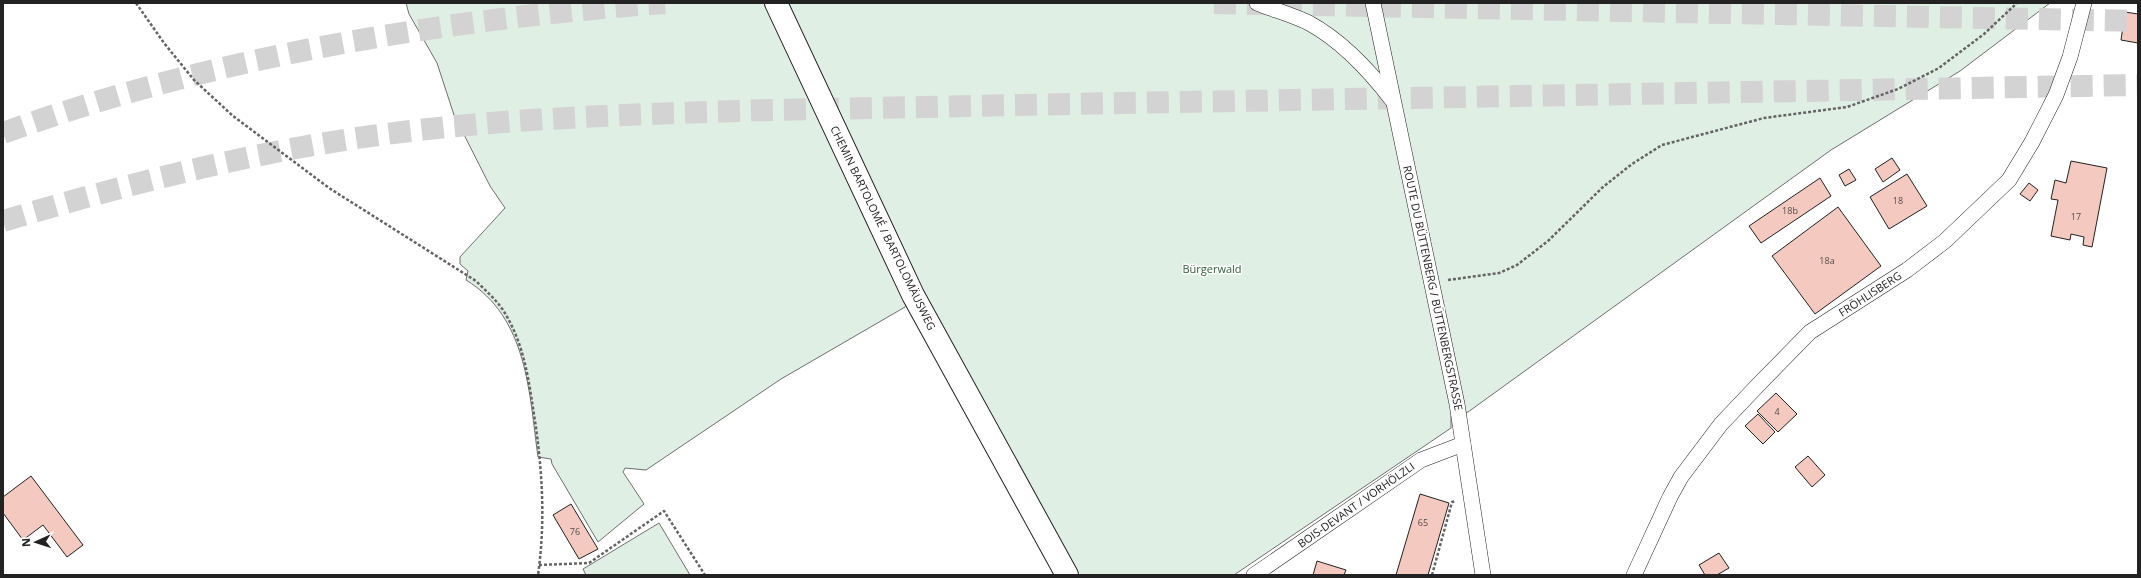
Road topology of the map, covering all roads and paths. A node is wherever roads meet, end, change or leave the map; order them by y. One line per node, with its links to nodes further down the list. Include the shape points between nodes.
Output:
1 (136, 3): 11 (path, via 194,80 233,116 329,188 476,281 497,302 524,354 541,460 543,521)
2 (776, 3): 14 (street, CHEMIN BARTOLOMÉ / BARTOLOMÄUSWEG, via 913,296)
3 (1257, 3): 7 (street, via 1308,23 1328,35 1370,72)
4 (1373, 3): 7 (street, ROUTE DU BÜTTENBERG / BÜTTENBERGSTRASSE)
5 (2017, 3): 8 (path, via 1984,34 1939,68 1898,89 1847,107 1764,118 1662,145 1603,187 1548,241 1517,265 1499,273)
6 (2084, 3): 18 (street, FRÖHLISBERG, via 2070,57 2056,95 2009,180 1945,241 1907,270 1810,332 1721,424 1670,497)
7 (1394, 103): 8 (street, ROUTE DU BÜTTENBERG / BÜTTENBERGSTRASSE)
8 (1433, 283): 9 (street, ROUTE DU BÜTTENBERG / BÜTTENBERGSTRASSE)
9 (1463, 444): 15 (street, BOIS-DEVANT / VORHÖLZLI, via 1421,460); 17 (street, ROUTE DU BÜTTENBERG / BÜTTENBERGSTRASSE)
10 (1460, 501): 16 (path, via 1452,502)
11 (539, 566): 12 (path); 13 (path, via 589,563 664,511)
12 (538, 575)
13 (705, 575)
14 (1066, 575)
15 (1254, 575)
16 (1432, 575)
17 (1483, 575)
18 (1634, 575)

